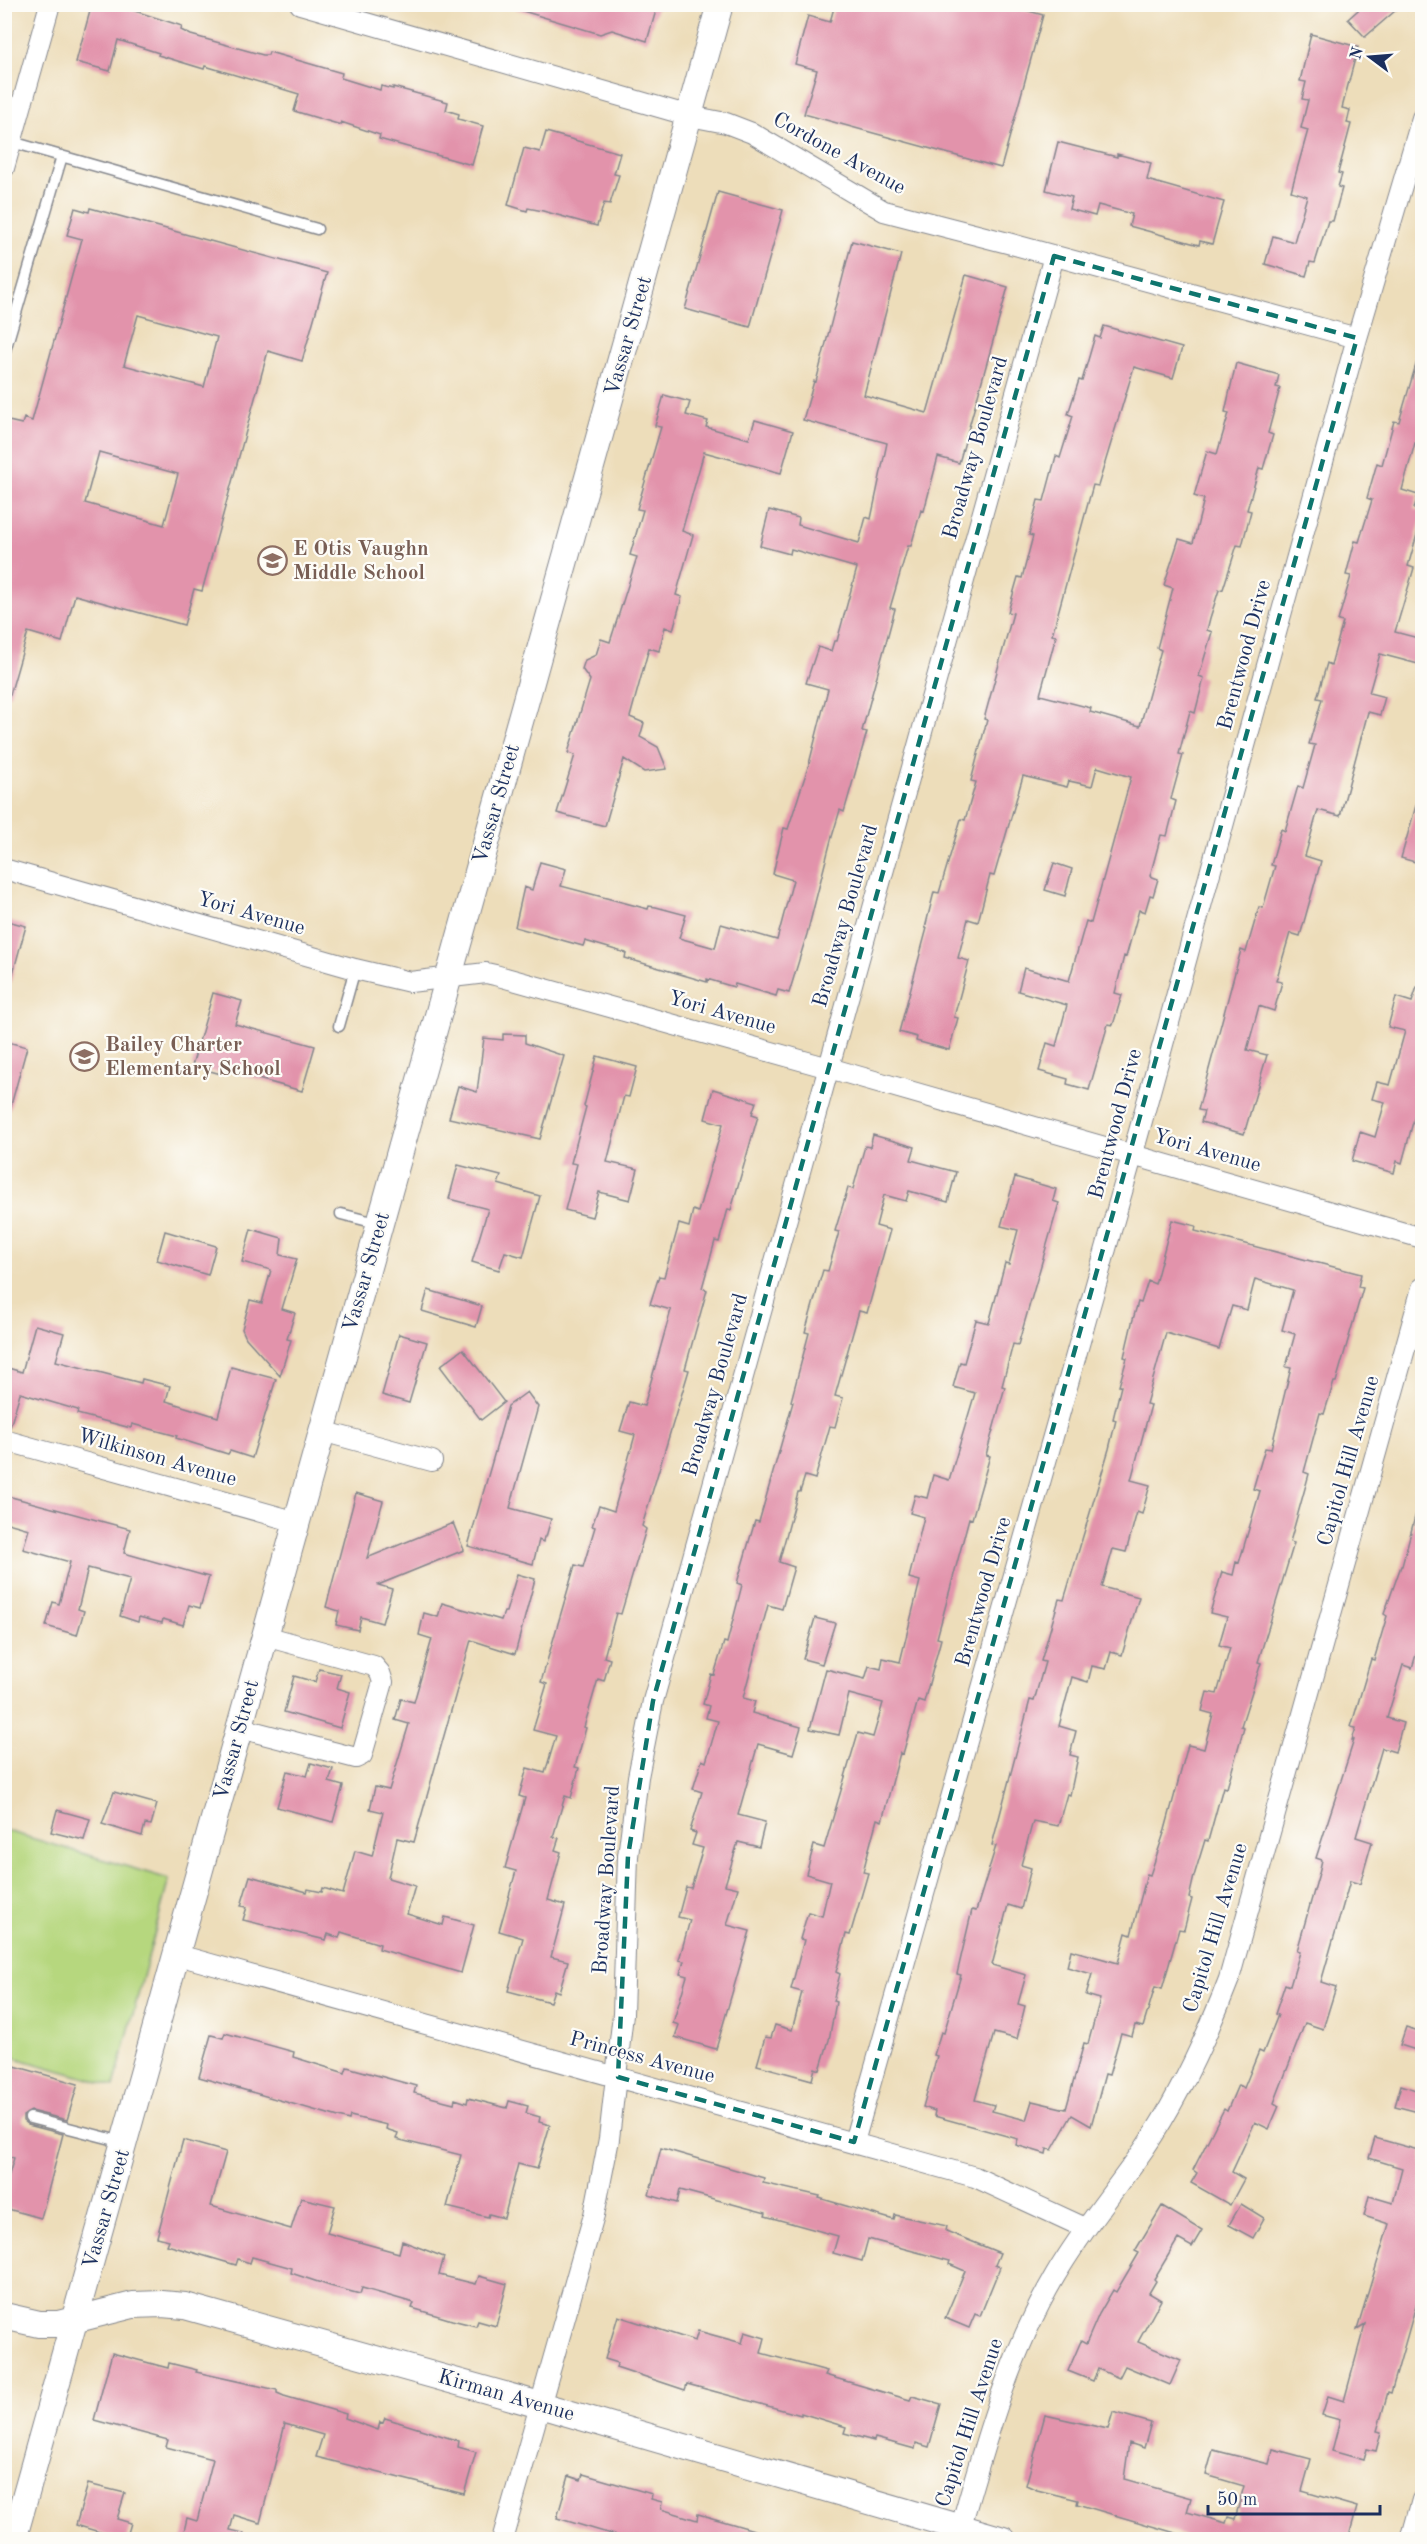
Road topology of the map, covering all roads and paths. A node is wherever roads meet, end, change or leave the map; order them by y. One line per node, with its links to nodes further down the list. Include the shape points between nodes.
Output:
1 (50, 4): 6 (street)
2 (300, 4): 4 (street, Cordone Avenue)
3 (720, 4): 4 (street, Vassar Street)
4 (690, 116): 10 (street, Cordone Avenue, via 752,133 884,211); 15 (street, Vassar Street)
5 (1422, 118): 11 (street, Brentwood Drive)
6 (12, 142): 7 (lane); 8 (street)
7 (62, 156): 9 (lane); 12 (lane)
8 (4, 168)
9 (317, 229)
10 (1054, 256): 11 (street, Cordone Avenue); 17 (street, Broadway Boulevard)
11 (1357, 338): 18 (street, Brentwood Drive)
12 (4, 354)
13 (4, 869): 14 (street, Yori Avenue)
14 (355, 969): 15 (street, Yori Avenue, via 410,982); 16 (lane)
15 (447, 979): 17 (street, Yori Avenue, via 495,975); 20 (street, Vassar Street)
16 (339, 1026)
17 (828, 1068): 18 (street, Yori Avenue); 30 (street, Broadway Boulevard, via 652,1701 628,1856)
18 (1132, 1155): 21 (street, Yori Avenue); 33 (street, Brentwood Drive)
19 (341, 1214): 20 (lane)
20 (380, 1224): 23 (street, Vassar Street)
21 (1422, 1238)
22 (1422, 1288): 34 (street, Capitol Hill Avenue, via 1229,1979 1206,2039 1177,2096 1144,2149)
23 (322, 1431): 25 (street); 26 (street, Vassar Street)
24 (4, 1440): 26 (street, Wilkinson Avenue)
25 (432, 1461)
26 (297, 1522): 27 (street, Vassar Street)
27 (265, 1636): 28 (street, Vassar Street); 28 (street, via 374,1666 383,1682 362,1755 356,1758)
28 (240, 1728): 29 (street, Vassar Street)
29 (178, 1955): 30 (street, Princess Avenue); 32 (street, Vassar Street)
30 (618, 2077): 33 (street, Princess Avenue); 37 (street, Broadway Boulevard, via 594,2214)
31 (30, 2118): 32 (lane)
32 (125, 2142): 36 (street, Vassar Street)
33 (854, 2142): 34 (street, Princess Avenue, via 975,2177)
34 (1085, 2228): 39 (street, Capitol Hill Avenue, via 1023,2338 984,2441)
35 (4, 2316): 36 (street, Kirman Avenue, via 39,2324)
36 (74, 2321): 37 (street, Kirman Avenue, via 133,2305 185,2306); 40 (street, Vassar Street)
37 (540, 2405): 39 (street, Kirman Avenue); 41 (street, Broadway Boulevard)
38 (1422, 2500): 43 (street)
39 (959, 2534): 42 (street, Kirman Avenue)
40 (13, 2540)
41 (502, 2540)
42 (1003, 2540)
43 (1411, 2540)

